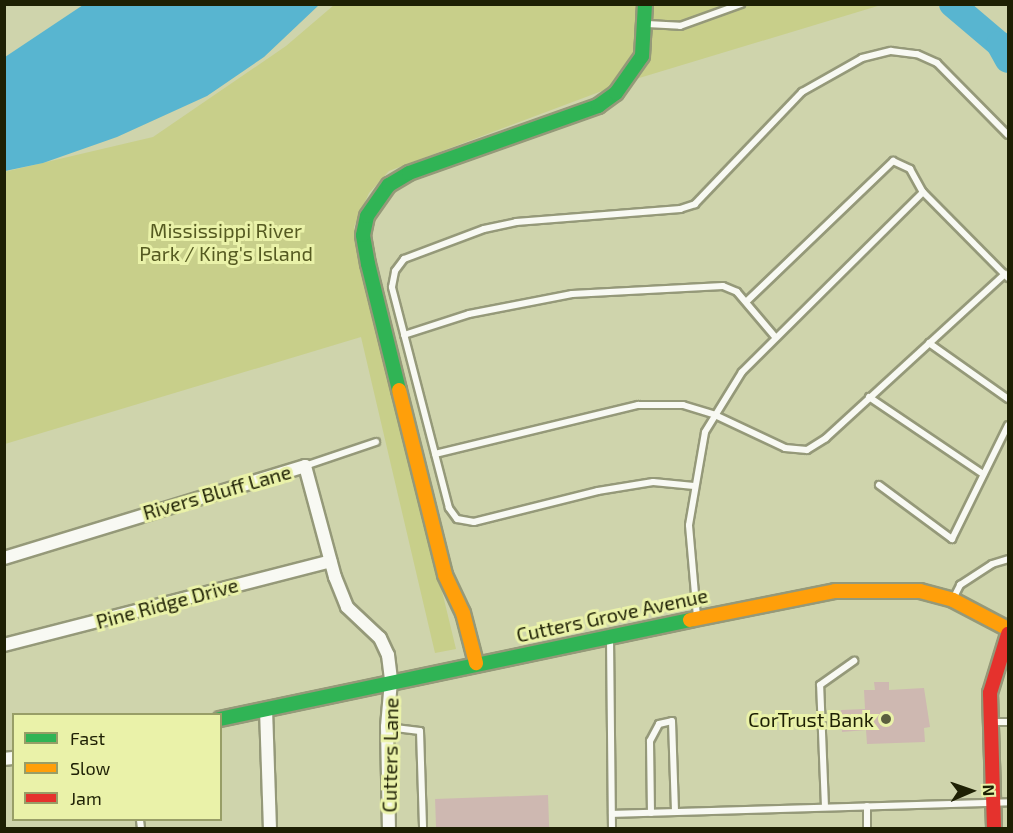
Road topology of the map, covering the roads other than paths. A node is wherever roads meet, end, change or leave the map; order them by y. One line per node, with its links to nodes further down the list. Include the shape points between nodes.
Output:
1 (645, 4): 3 (street)
2 (741, 4): 3 (lane, via 680,26)
3 (647, 24): 31 (street, via 642,56 630,78 598,106 409,172 388,185 367,216 363,235 368,264 445,575 463,613)
4 (1008, 135): 8 (lane, via 937,63 917,54 891,51 862,58 802,92 695,204 680,209 516,222 484,229 404,259 395,271 392,287)
5 (923, 192): 6 (lane); 7 (lane, via 910,169 893,161); 9 (lane)
6 (1007, 276): 10 (lane)
7 (746, 302): 8 (lane, via 723,286 572,294 469,314); 9 (lane)
8 (404, 335): 16 (lane)
9 (776, 338): 13 (lane, via 742,372)
10 (929, 343): 11 (lane); 12 (lane)
11 (869, 397): 13 (lane, via 807,450 785,448); 18 (lane)
12 (1008, 399)
13 (715, 415): 16 (lane, via 683,405 638,405); 20 (lane, via 705,432)
14 (1008, 425): 18 (lane)
15 (376, 442): 17 (lane)
16 (435, 454): 20 (lane, via 449,508 458,519 474,522 598,490 653,482)
17 (305, 466): 21 (street, Rivers Bluff Lane); 23 (street, Rivers Bluff Lane)
18 (983, 474): 19 (lane, via 952,539)
19 (879, 485)
20 (694, 486): 25 (lane, via 690,546)
21 (4, 558)
22 (1008, 559): 24 (lane, via 992,564 960,585)
23 (330, 561): 29 (street, Pine Ridge Drive); 33 (street, Rivers Bluff Lane, via 346,607 380,638 388,655)
24 (953, 600): 25 (street, Cutters Grove Avenue, via 906,589 835,591); 26 (street, Cutters Grove Avenue)
25 (697, 617): 28 (street, Cutters Grove Avenue)
26 (1008, 628)
27 (1008, 634): 34 (street)
28 (610, 635): 31 (street, Cutters Grove Avenue); 45 (lane)
29 (4, 645)
30 (854, 661): 42 (lane, via 820,685)
31 (476, 663): 33 (street, Cutters Grove Avenue)
32 (1008, 666): 34 (street)
33 (391, 681): 35 (street, Cutters Grove Avenue); 39 (street, Cutters Lane)
34 (994, 681): 37 (street)
35 (266, 709): 36 (street, Cutters Grove Avenue); 46 (street)
36 (222, 719)
37 (989, 722): 38 (lane); 40 (street)
38 (1008, 722)
39 (387, 727): 47 (street, Cutters Lane); 48 (lane, via 420,731)
40 (1001, 802): 41 (lane); 51 (street)
41 (867, 806): 42 (lane); 50 (lane)
42 (825, 807): 43 (lane)
43 (675, 812): 44 (lane); 44 (lane, via 672,721 659,724 650,741)
44 (651, 813): 45 (lane)
45 (612, 814): 49 (lane)
46 (270, 828)
47 (389, 828)
48 (423, 828)
49 (612, 828)
50 (867, 828)
51 (994, 828)

